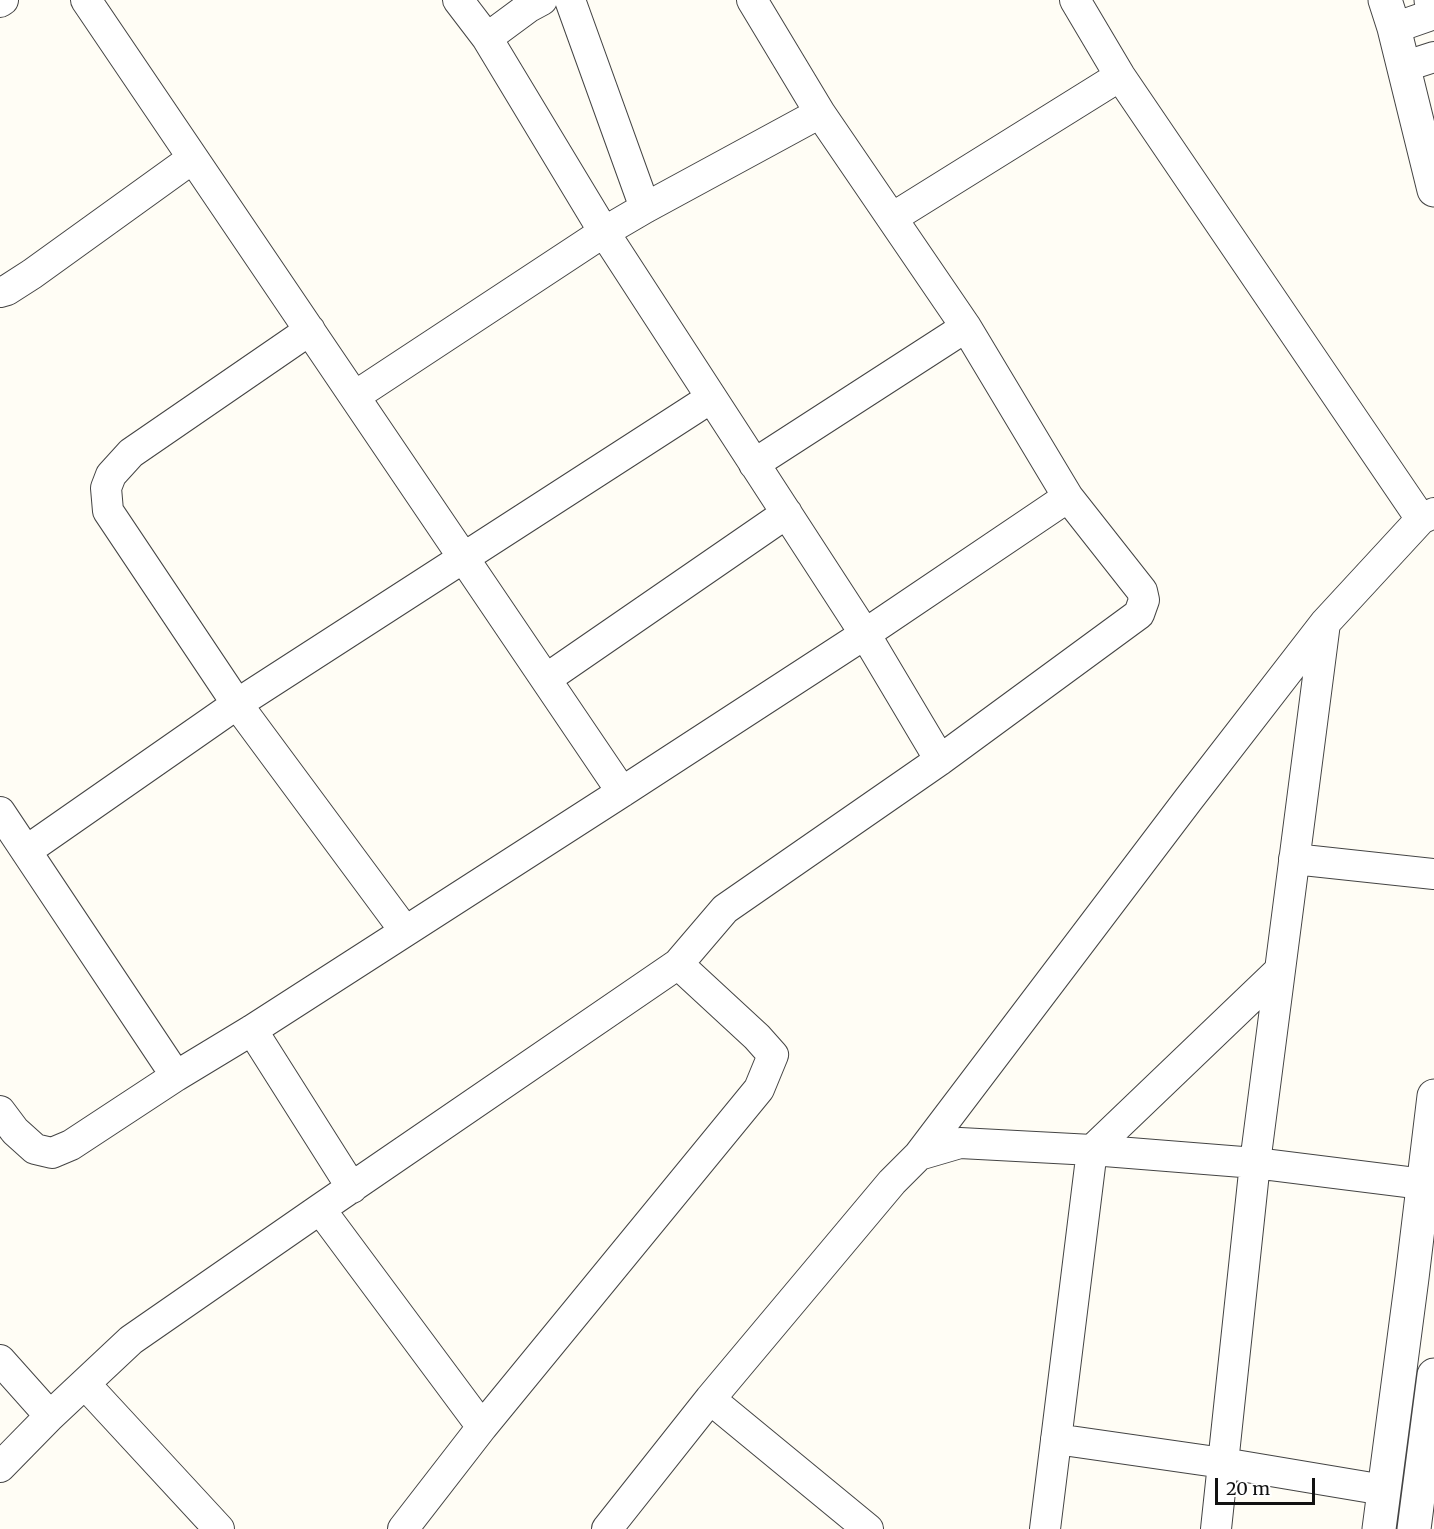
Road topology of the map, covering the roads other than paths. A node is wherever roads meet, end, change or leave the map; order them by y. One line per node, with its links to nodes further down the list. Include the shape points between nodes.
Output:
1 (86, 0): 16 (street)
2 (458, 0): 11 (street)
3 (542, 0): 11 (street)
4 (570, 0): 18 (street)
5 (752, 0): 15 (street)
6 (1075, 0): 14 (street)
7 (1431, 0): 8 (street)
8 (1434, 9)
9 (1389, 14): 10 (street); 13 (street)
10 (1434, 14)
11 (487, 38): 20 (street)
12 (1434, 57): 13 (street)
13 (1403, 67): 17 (street)
14 (1120, 76): 19 (street); 29 (street)
15 (820, 113): 18 (street); 19 (street)
16 (193, 158): 21 (street, via 32,274); 23 (street)
17 (1434, 190)
18 (645, 208): 20 (street)
19 (892, 218): 22 (street)
20 (604, 232): 24 (street); 25 (street)
21 (0, 291)
22 (966, 327): 26 (street); 27 (street)
23 (310, 330): 24 (street); 34 (street, via 130,453 111,475 106,488 108,511)
24 (355, 396): 30 (street)
25 (711, 398): 26 (street); 30 (street)
26 (754, 464): 28 (street)
27 (1068, 496): 32 (street); 35 (street, via 1142,591 1142,607 1138,614)
28 (787, 513): 32 (street); 33 (street)
29 (1428, 516): 31 (street)
30 (464, 557): 33 (street); 34 (street)
31 (1325, 623): 39 (street); 49 (street)
32 (865, 634): 35 (street); 36 (street)
33 (546, 679): 36 (street)
34 (237, 704): 38 (street); 41 (street)
35 (940, 760): 42 (street, via 725,909)
36 (622, 792): 41 (street)
37 (0, 812): 38 (street)
38 (26, 851): 45 (street)
39 (1294, 859): 40 (street); 43 (street)
40 (1434, 874)
41 (405, 931): 44 (street)
42 (678, 964): 52 (street); 60 (street, via 773,1055 759,1089)
43 (1280, 970): 48 (street); 50 (street)
44 (252, 1030): 45 (street); 52 (street)
45 (176, 1076): 47 (street, via 71,1145 52,1153 35,1149)
46 (1434, 1096): 51 (street)
47 (0, 1111)
48 (1092, 1150): 49 (street, via 960,1143); 50 (street); 61 (street)
49 (919, 1155): 58 (street)
50 (1255, 1163): 51 (street); 62 (street)
51 (1424, 1185): 54 (street)
52 (352, 1188): 53 (street)
53 (320, 1209): 57 (street, via 131,1340); 60 (street)
54 (1423, 1280): 64 (street)
55 (0, 1360): 59 (street)
56 (1434, 1375): 72 (street)
57 (85, 1384): 59 (street); 65 (street)
58 (710, 1399): 67 (street); 68 (street)
59 (50, 1416): 63 (street)
60 (482, 1427): 66 (street)
61 (1056, 1439): 62 (street); 69 (street)
62 (1223, 1463): 64 (street); 70 (street)
63 (0, 1467)
64 (1384, 1490): 71 (street)
65 (219, 1529)
66 (403, 1529)
67 (607, 1529)
68 (868, 1529)
69 (1045, 1529)
70 (1216, 1529)
71 (1378, 1529)
72 (1414, 1529)

